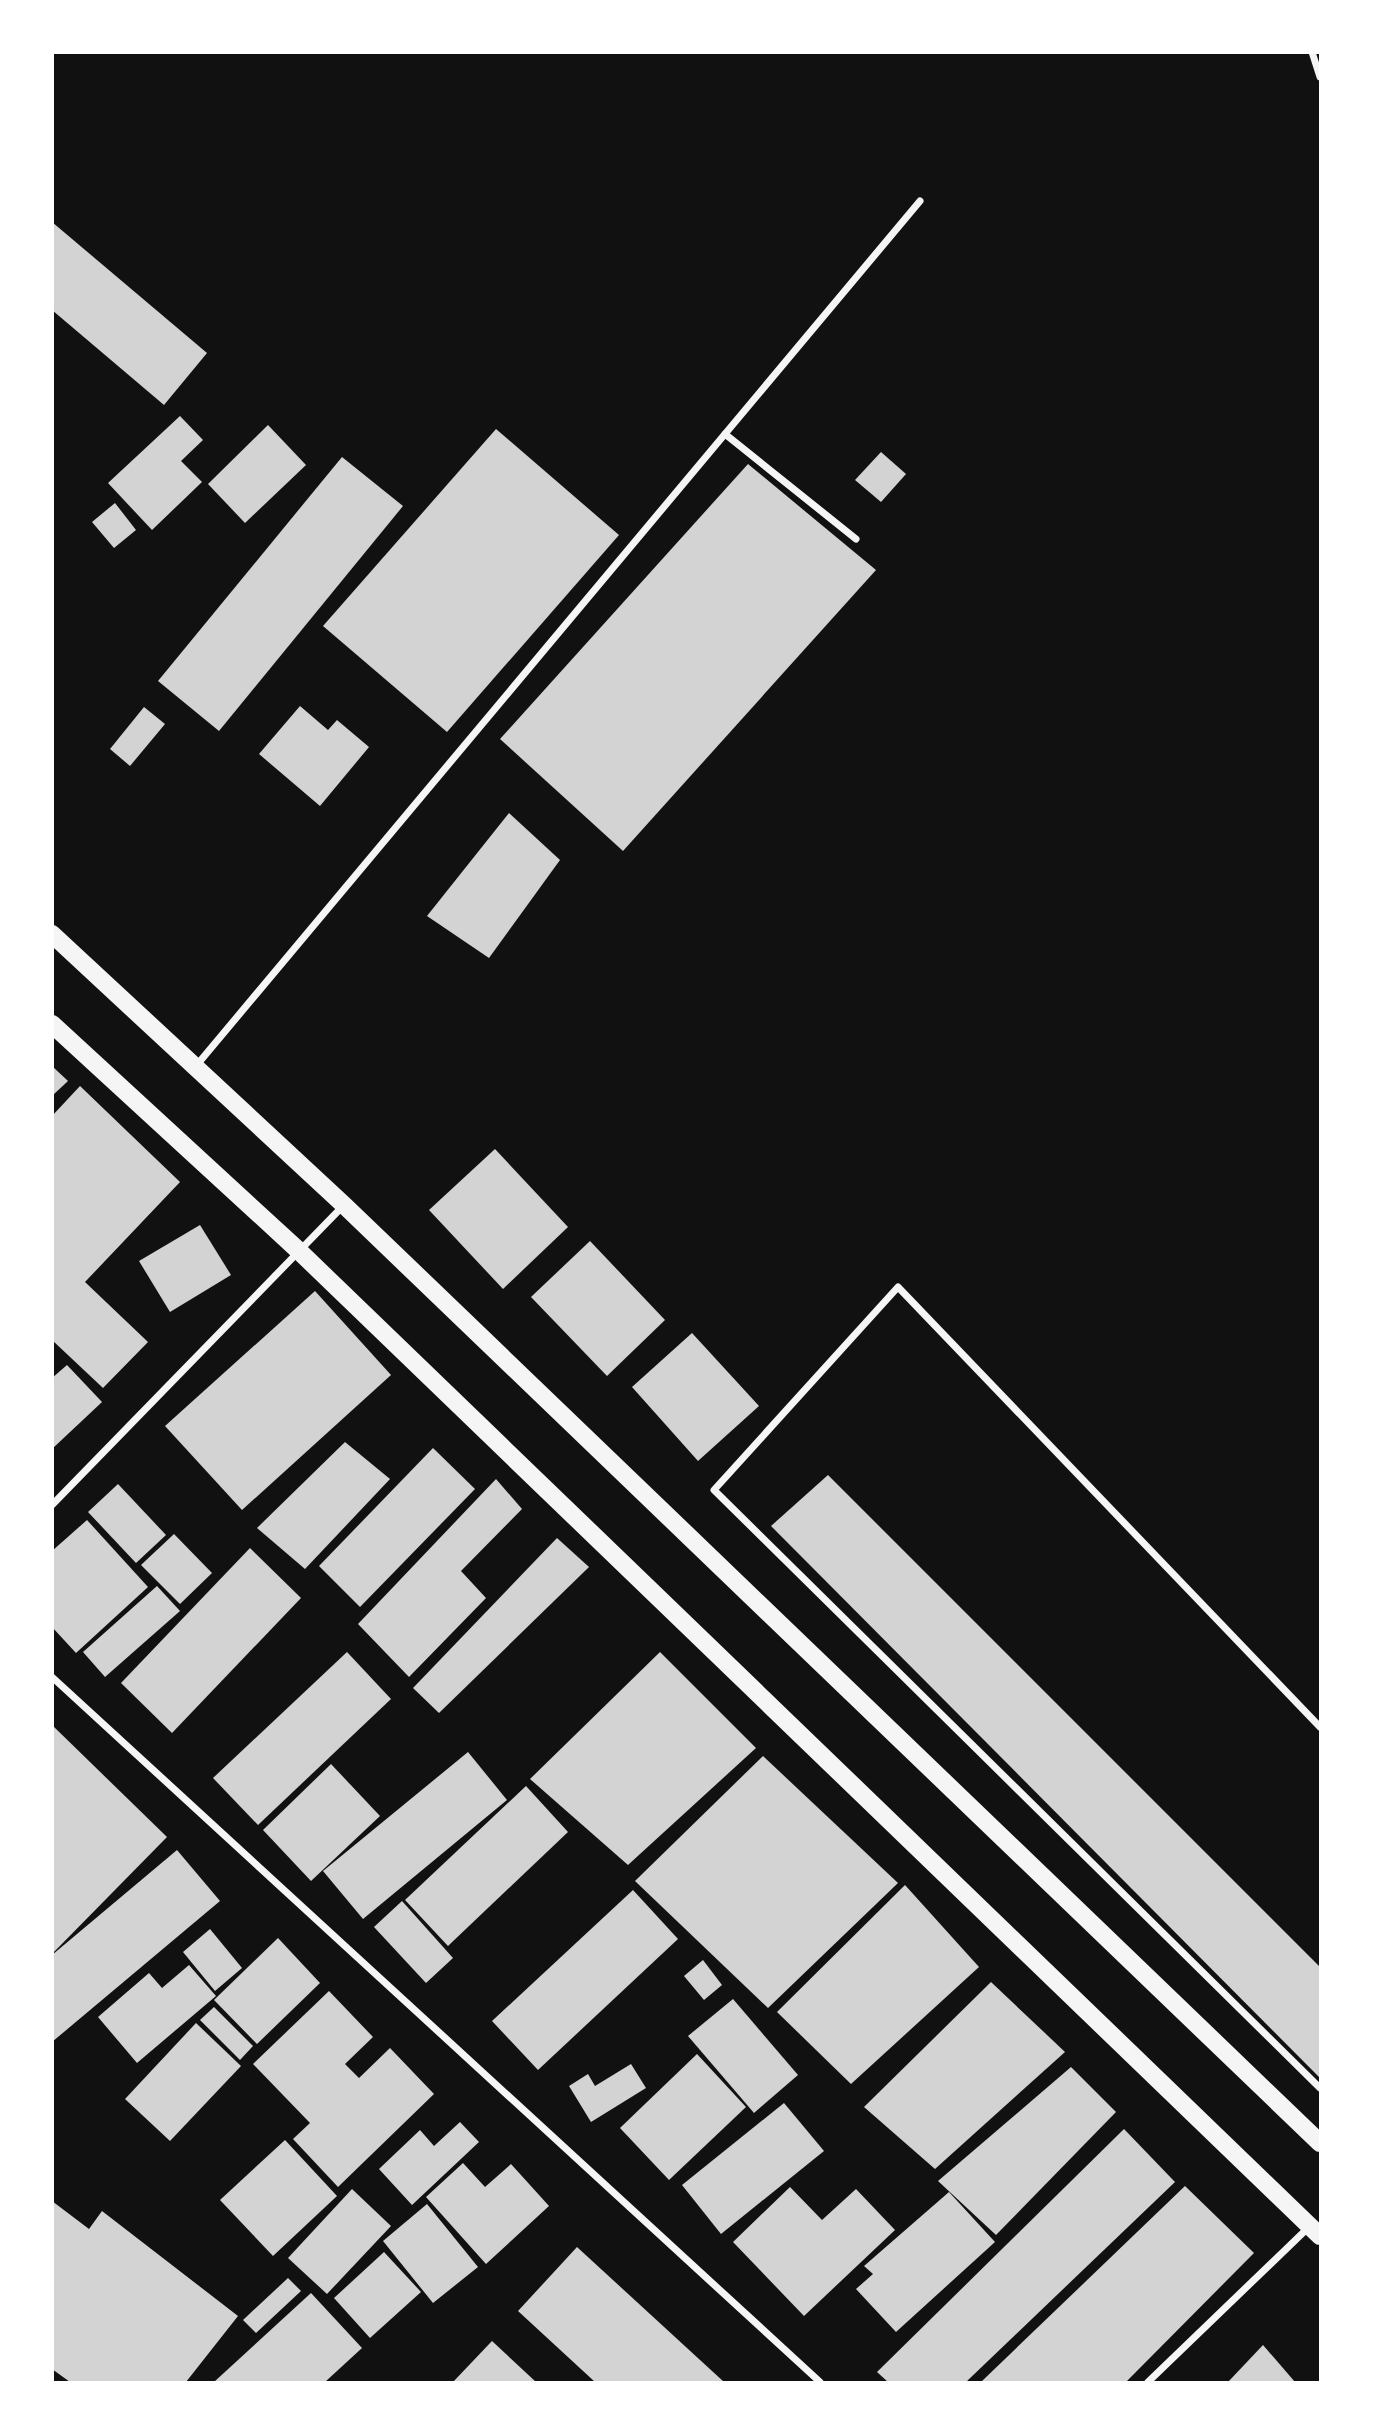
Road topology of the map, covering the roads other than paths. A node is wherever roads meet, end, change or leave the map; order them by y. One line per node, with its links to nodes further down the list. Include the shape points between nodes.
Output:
1 (1312, 52): 2 (street)
2 (1321, 77)
3 (919, 201): 4 (street)
4 (725, 434): 5 (street); 8 (street)
5 (856, 539)
6 (52, 934): 8 (main road)
7 (52, 1024): 10 (main road)
8 (195, 1066): 9 (main road)
9 (344, 1205): 10 (street); 15 (main road)
10 (299, 1251): 11 (street); 16 (main road)
11 (52, 1505)
12 (52, 1677): 17 (street)
13 (1321, 1727): 14 (street, via 898,1287 714,1490)
14 (1321, 2088)
15 (1321, 2143)
16 (1316, 2231): 18 (street)
17 (820, 2382)
18 (1148, 2382)

